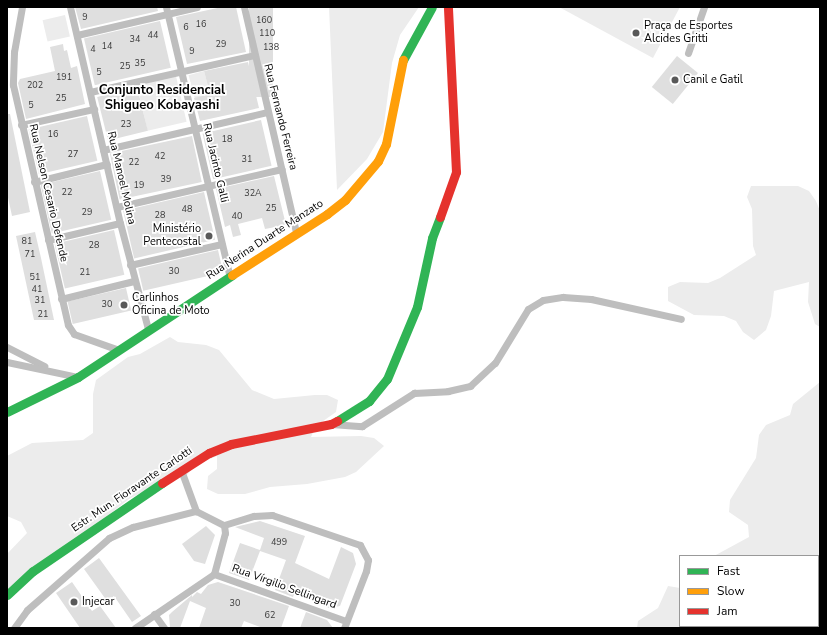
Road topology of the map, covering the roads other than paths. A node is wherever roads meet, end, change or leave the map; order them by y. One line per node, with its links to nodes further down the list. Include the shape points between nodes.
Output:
1 (22, 7): 16 (street, Rua Nelson Cesario Defende, via 12,73)
2 (70, 7): 9 (street, Rua Manoel Molina)
3 (197, 7): 8 (street)
4 (244, 7): 11 (street, Rua Fernando Ferreira)
5 (432, 7): 25 (street, Rua Nerina Duarte Manzato, via 400,66 386,144 378,161 345,200)
6 (448, 7): 40 (street, Estr. Mun. Fioravante Carlotti, via 456,172 432,238 417,307 387,379 369,401)
7 (704, 7): 10 (street)
8 (167, 11): 9 (street); 12 (street, Rua Jacinto Galli)
9 (77, 35): 13 (street, Rua Manoel Molina)
10 (688, 53)
11 (254, 55): 12 (street); 15 (street, Rua Fernando Ferreira)
12 (182, 71): 13 (street); 17 (street, Rua Jacinto Galli)
13 (90, 92): 14 (street, Rua Manoel Molina)
14 (94, 109): 16 (street); 18 (street, Rua Manoel Molina)
15 (267, 112): 17 (street); 20 (street, Rua Fernando Ferreira)
16 (21, 125): 21 (street, Rua Nelson Cesario Defende)
17 (196, 128): 18 (street); 22 (street, Rua Jacinto Galli)
18 (103, 150): 19 (street, Rua Manoel Molina)
19 (107, 164): 21 (street); 23 (street, Rua Manoel Molina)
20 (282, 169): 22 (street); 25 (street, Rua Fernando Ferreira)
21 (34, 182): 26 (street, Rua Nelson Cesario Defende)
22 (209, 187): 23 (street); 27 (street, Rua Jacinto Galli)
23 (116, 207): 24 (street, Rua Manoel Molina)
24 (120, 223): 26 (street); 28 (street, Rua Manoel Molina)
25 (296, 232): 29 (street, Rua Nerina Duarte Manzato)
26 (48, 240): 31 (street, Rua Nelson Cesario Defende)
27 (222, 244): 28 (street); 29 (street, Rua Jacinto Galli)
28 (130, 265): 30 (street, Rua Manoel Molina)
29 (230, 277): 33 (street, Rua Nerina Duarte Manzato)
30 (134, 281): 31 (street); 33 (street, Rua Manoel Molina)
31 (60, 299): 35 (street, Rua Nelson Cesario Defende, via 69,329 74,334)
32 (681, 319): 40 (street, via 591,299 563,297 544,300 528,309 495,363 470,386 460,390 414,393 362,426)
33 (148, 329): 35 (street, Rua Nerina Duarte Manzato)
34 (7, 347): 37 (street)
35 (119, 350): 38 (street, Rua Nerina Duarte Manzato)
36 (7, 362): 37 (street)
37 (49, 369): 38 (street)
38 (78, 377): 39 (street, Rua Nerina Duarte Manzato)
39 (7, 412)
40 (331, 424): 41 (street, Estr. Mun. Fioravante Carlotti, via 231,444)
41 (180, 470): 42 (street); 45 (street, Estr. Mun. Fioravante Carlotti, via 33,571)
42 (196, 511): 43 (street); 48 (street, via 133,527 109,538 27,610)
43 (224, 525): 44 (street, via 225,533); 47 (street, via 254,516 272,515 360,545 368,560 366,571)
44 (214, 574): 46 (street); 47 (street, Rua Vírgilio Sellingard)
45 (7, 595)
46 (154, 614): 49 (street); 50 (street)
47 (345, 624)
48 (14, 628)
49 (135, 628)
50 (164, 628)

